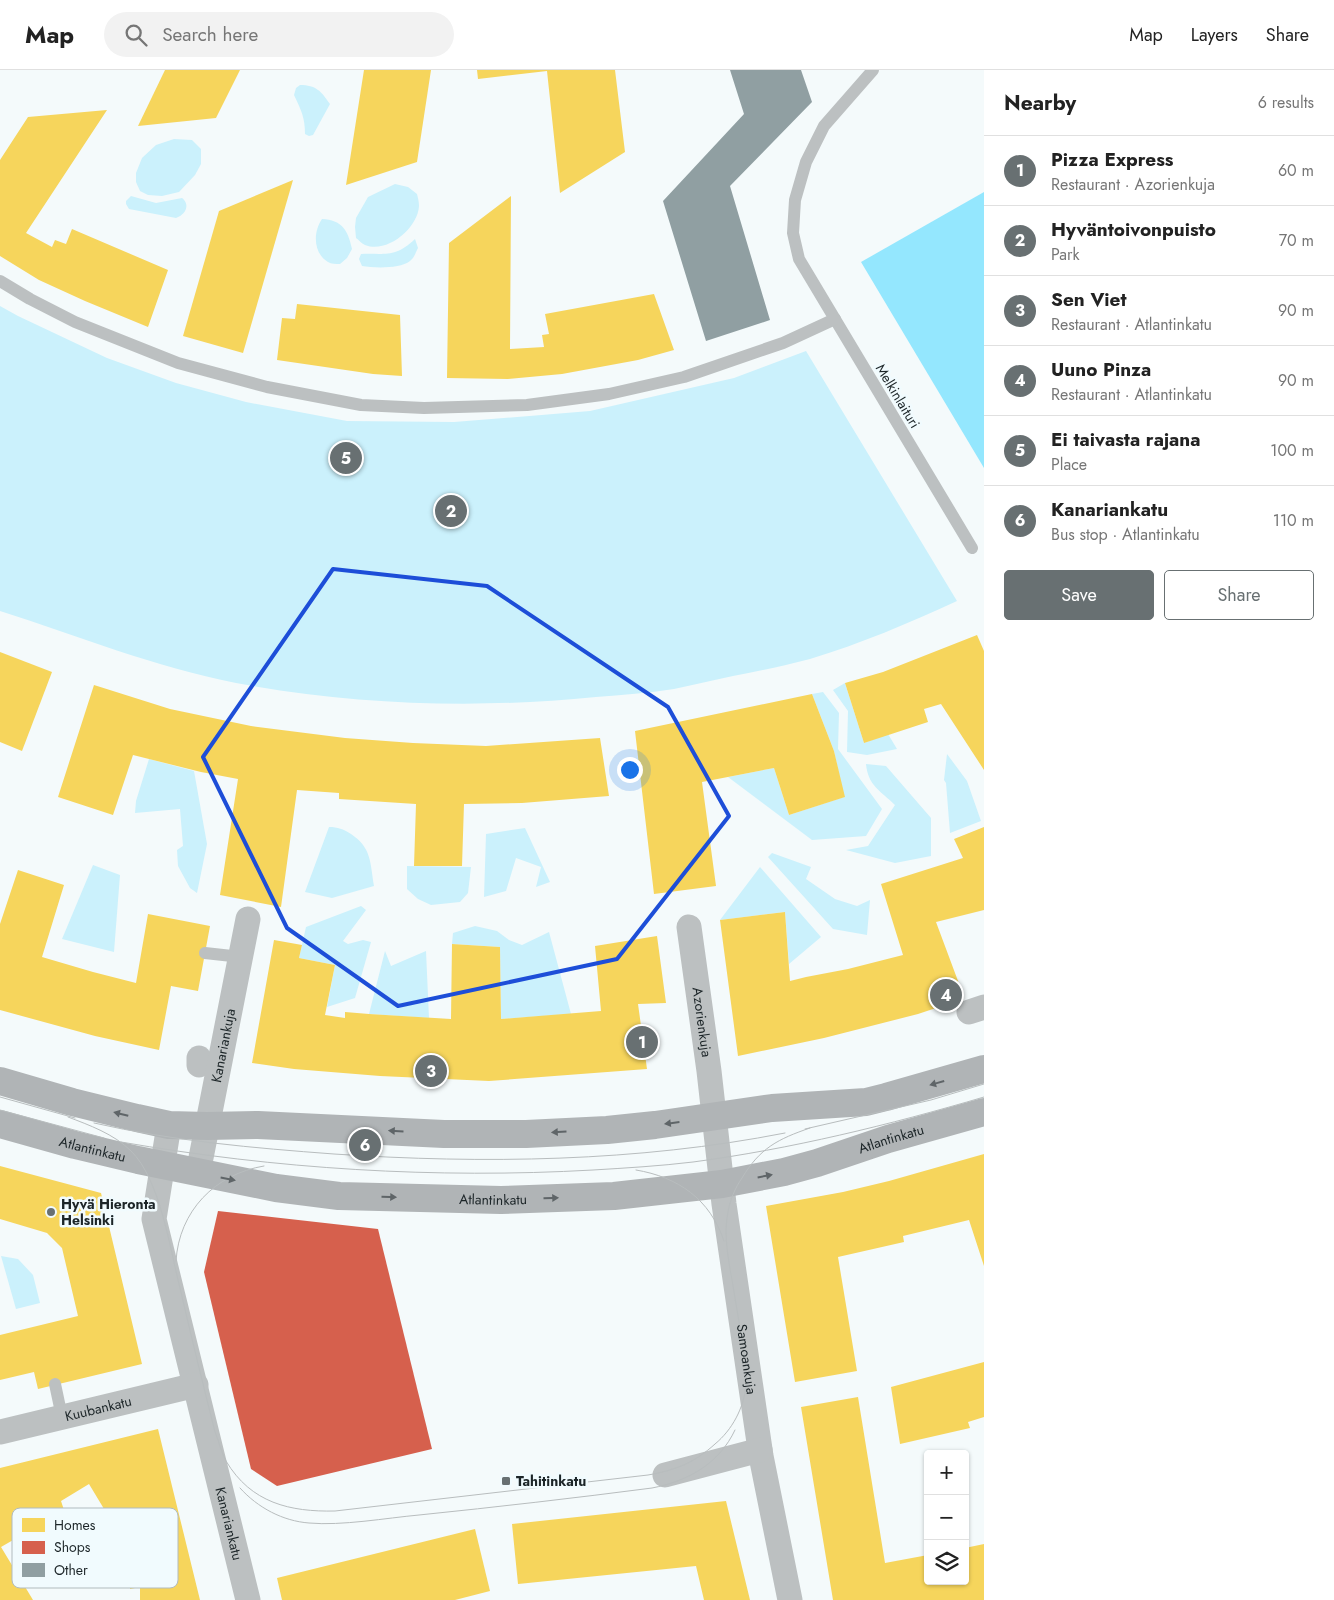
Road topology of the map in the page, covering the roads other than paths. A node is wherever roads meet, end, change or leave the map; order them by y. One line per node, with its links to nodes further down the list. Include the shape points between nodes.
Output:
1 (873, 70): 3 (lane, Melkinlaituri, via 824,126 806,162 795,200 793,233 799,259)
2 (0, 281): 3 (lane, via 75,322 178,363 266,387 361,405 424,408 527,405 609,394 684,377 783,343)
3 (835, 319): 4 (lane, Melkinlaituri)
4 (972, 548)
5 (248, 919): 8 (street, Kanariankuja)
6 (689, 927): 12 (street, Azorienkuja)
7 (205, 953): 8 (lane)
8 (240, 957): 15 (street, Kanariankuja)
9 (984, 1069): 12 (street, one-way to 12, via 866,1102 772,1108)
10 (0, 1081): 14 (street, one-way to 10)
11 (984, 1112): 18 (street, Atlantinkatu, one-way to 11, via 817,1163)
12 (714, 1117): 15 (street, one-way to 15, via 607,1130 526,1134 444,1134 258,1124); 18 (street, Samoankuja)
13 (0, 1124): 16 (street, Atlantinkatu)
14 (169, 1125): 15 (street); 16 (street, Kanariankatu)
15 (207, 1126): 17 (street, Kanariankuja)
16 (163, 1166): 17 (street, Atlantinkatu); 20 (street, Kanariankatu, via 154,1219)
17 (198, 1173): 18 (street, Atlantinkatu, one-way to 18, via 339,1196 474,1200 604,1196)
18 (722, 1184): 23 (street, Samoankuja)
19 (55, 1384): 21 (lane)
20 (196, 1385): 21 (street, Kuubankatu); 25 (street, Kanariankatu)
21 (62, 1418): 22 (street, Kuubankatu)
22 (0, 1432)
23 (760, 1450): 24 (street); 26 (street, Samoankuja)
24 (666, 1475)
25 (248, 1600)
26 (790, 1600)

